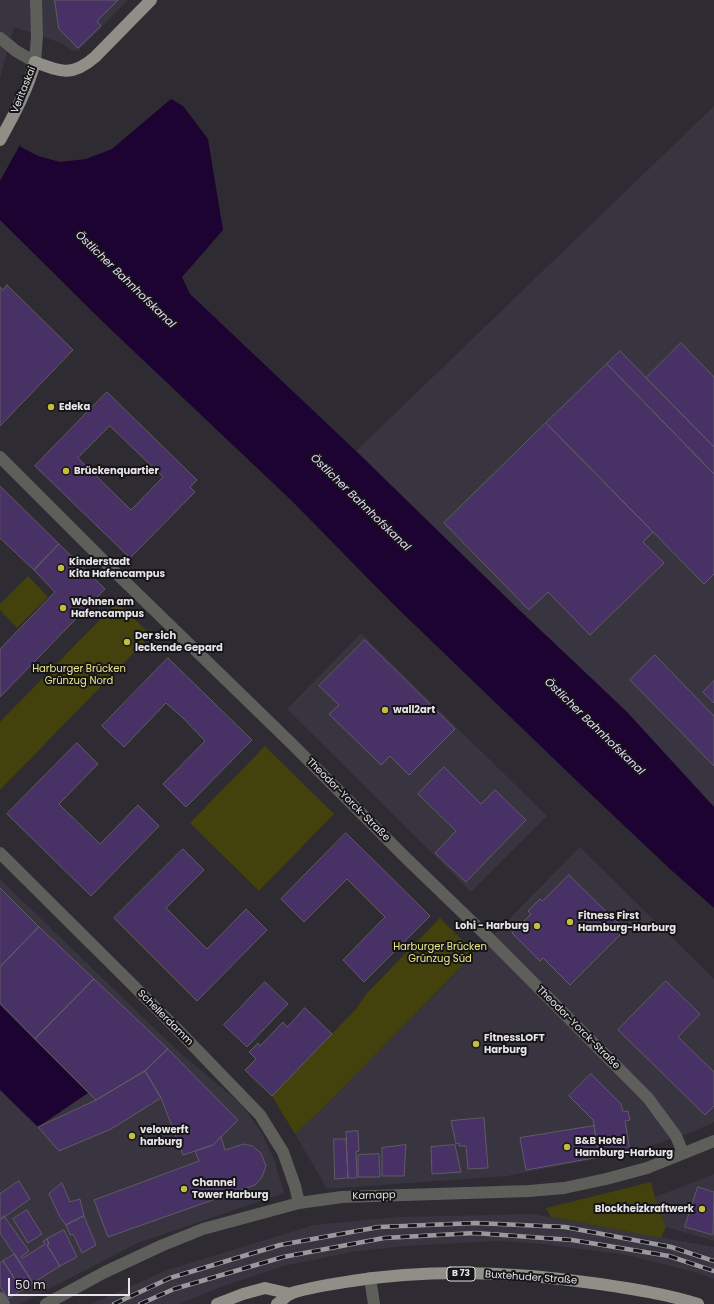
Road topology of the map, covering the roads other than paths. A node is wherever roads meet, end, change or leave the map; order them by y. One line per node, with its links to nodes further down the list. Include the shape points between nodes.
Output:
1 (36, 0): 4 (street)
2 (151, 0): 4 (main road, via 95,57 76,70 55,70)
3 (0, 38): 4 (street)
4 (35, 62): 5 (main road, Veritaskai, via 13,118)
5 (0, 140)
6 (0, 457): 9 (street, Theodor-Yorck-Straße, via 648,1098 676,1136)
7 (0, 853): 10 (street, Schellerdamm, via 260,1115 283,1152)
8 (714, 1141): 9 (street, Karnapp)
9 (683, 1153): 10 (street, Karnapp, via 647,1168 564,1188 342,1196)
10 (299, 1203): 15 (street, Karnapp, via 203,1230 163,1245 104,1272)
11 (370, 1278): 12 (main road, Buxtehuder Straße / B 73); 18 (street); 19 (main road, Buxtehuder Straße / B 73, via 464,1274 529,1275 642,1291)
12 (291, 1294): 16 (main road, Buxtehuder Straße / B 73, via 265,1288); 17 (main road, Buxtehuder Straße / B 73)
13 (0, 1298): 14 (street)
14 (4, 1304)
15 (46, 1304)
16 (217, 1304)
17 (277, 1304)
18 (374, 1304)
19 (698, 1304)

